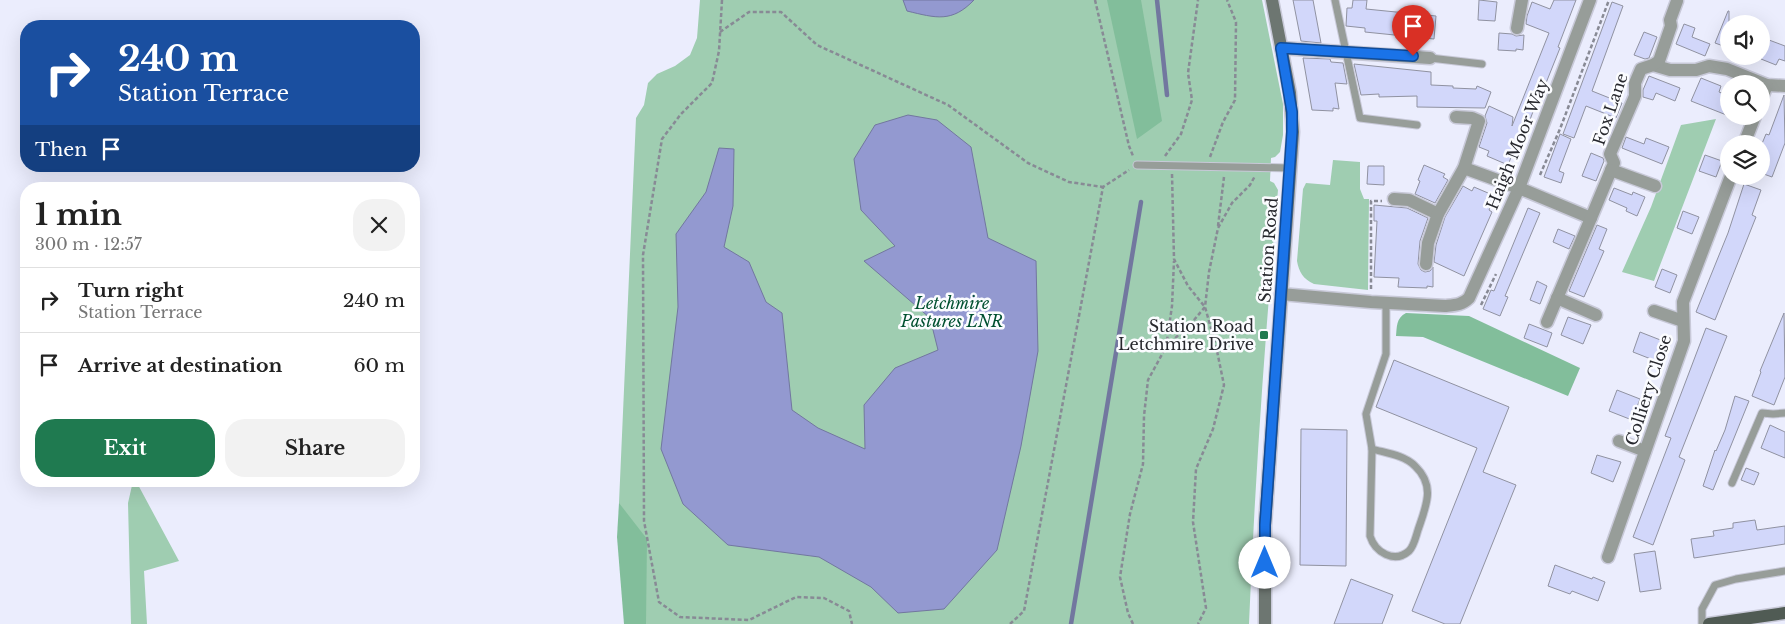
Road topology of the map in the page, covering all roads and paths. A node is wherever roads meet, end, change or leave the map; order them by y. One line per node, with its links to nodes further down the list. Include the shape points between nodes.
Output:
1 (722, 0): 11 (path)
2 (1095, 0): 22 (path, via 1129,146)
3 (1198, 0): 23 (path, via 1188,73 1192,100 1181,134 1167,154)
4 (1227, 0): 25 (path, via 1236,22 1235,100)
5 (1272, 0): 12 (street, Station Road)
6 (1335, 0): 13 (lane)
7 (1522, 0): 10 (street)
8 (1590, 0): 34 (street, Haigh Moor Way)
9 (1676, 0): 16 (street, Fox Lane, via 1659,61)
10 (1518, 28)
11 (720, 32): 33 (path, via 749,12 780,12 817,45 948,105 1028,163 1069,182); 59 (path, via 712,82 680,114 662,139 643,255 644,521 659,602 680,617 749,620 796,597 824,598 849,611)
12 (1281, 48): 13 (street); 28 (street, Station Road, via 1292,112)
13 (1345, 51): 14 (street); 21 (lane, via 1360,118)
14 (1430, 58): 15 (lane)
15 (1482, 64)
16 (1653, 65): 17 (street, via 1670,70 1696,70 1709,66); 30 (street, Fox Lane, via 1641,69 1635,83 1634,96 1610,154 1614,163)
17 (1742, 75)
18 (1770, 86): 19 (street)
19 (1785, 86)
20 (1456, 117): 29 (street, via 1479,122)
21 (1417, 124)
22 (1137, 165): 23 (lane); 33 (path)
23 (1153, 165): 24 (lane)
24 (1171, 166): 25 (lane); 39 (path)
25 (1207, 166): 26 (lane)
26 (1225, 167): 27 (lane); 38 (path)
27 (1260, 168): 28 (lane); 38 (path, via 1250,185 1232,203)
28 (1290, 168): 41 (street, Station Road)
29 (1464, 168): 34 (street); 36 (street)
30 (1611, 170): 32 (street); 37 (street, Fox Lane)
31 (1728, 185): 48 (street, Colliery Close, via 1682,302)
32 (1655, 186)
33 (1103, 187): 60 (path, via 1024,611)
34 (1519, 188): 37 (street); 44 (street, Haigh Moor Way, via 1469,298 1457,305 1446,306)
35 (1394, 199): 36 (street, via 1409,200); 43 (path, via 1371,201)
36 (1438, 214): 40 (street, via 1428,243)
37 (1591, 218): 42 (street, Fox Lane)
38 (1218, 228): 45 (path)
39 (1174, 259): 45 (path, via 1188,286); 50 (path)
40 (1426, 264)
41 (1281, 294): 43 (street); 63 (street, Station Road, via 1265,525)
42 (1557, 298): 47 (street); 49 (street, Fox Lane)
43 (1371, 302): 44 (street)
44 (1386, 303): 53 (lane, via 1386,354 1366,414)
45 (1205, 307): 50 (path); 62 (path, via 1224,385 1213,429 1196,469 1193,522 1206,608)
46 (1654, 311): 48 (street)
47 (1596, 315)
48 (1683, 321): 54 (street, Colliery Close, via 1684,341)
49 (1547, 322)
50 (1166, 347): 61 (path, via 1148,380 1143,464 1130,514 1120,577)
51 (1785, 413): 55 (lane, via 1762,413)
52 (1619, 441): 54 (street)
53 (1372, 449): 53 (lane, via 1406,459 1426,482 1428,502 1411,549 1401,555 1384,554 1374,547 1370,536)
54 (1645, 450): 56 (street, Colliery Close)
55 (1732, 483)
56 (1608, 557)
57 (1785, 571): 64 (lane, via 1715,585 1702,609)
58 (1785, 614): 65 (main road)
59 (852, 624)
60 (1010, 624)
61 (1133, 624)
62 (1198, 624)
63 (1264, 624)
64 (1702, 624)
65 (1709, 624)

